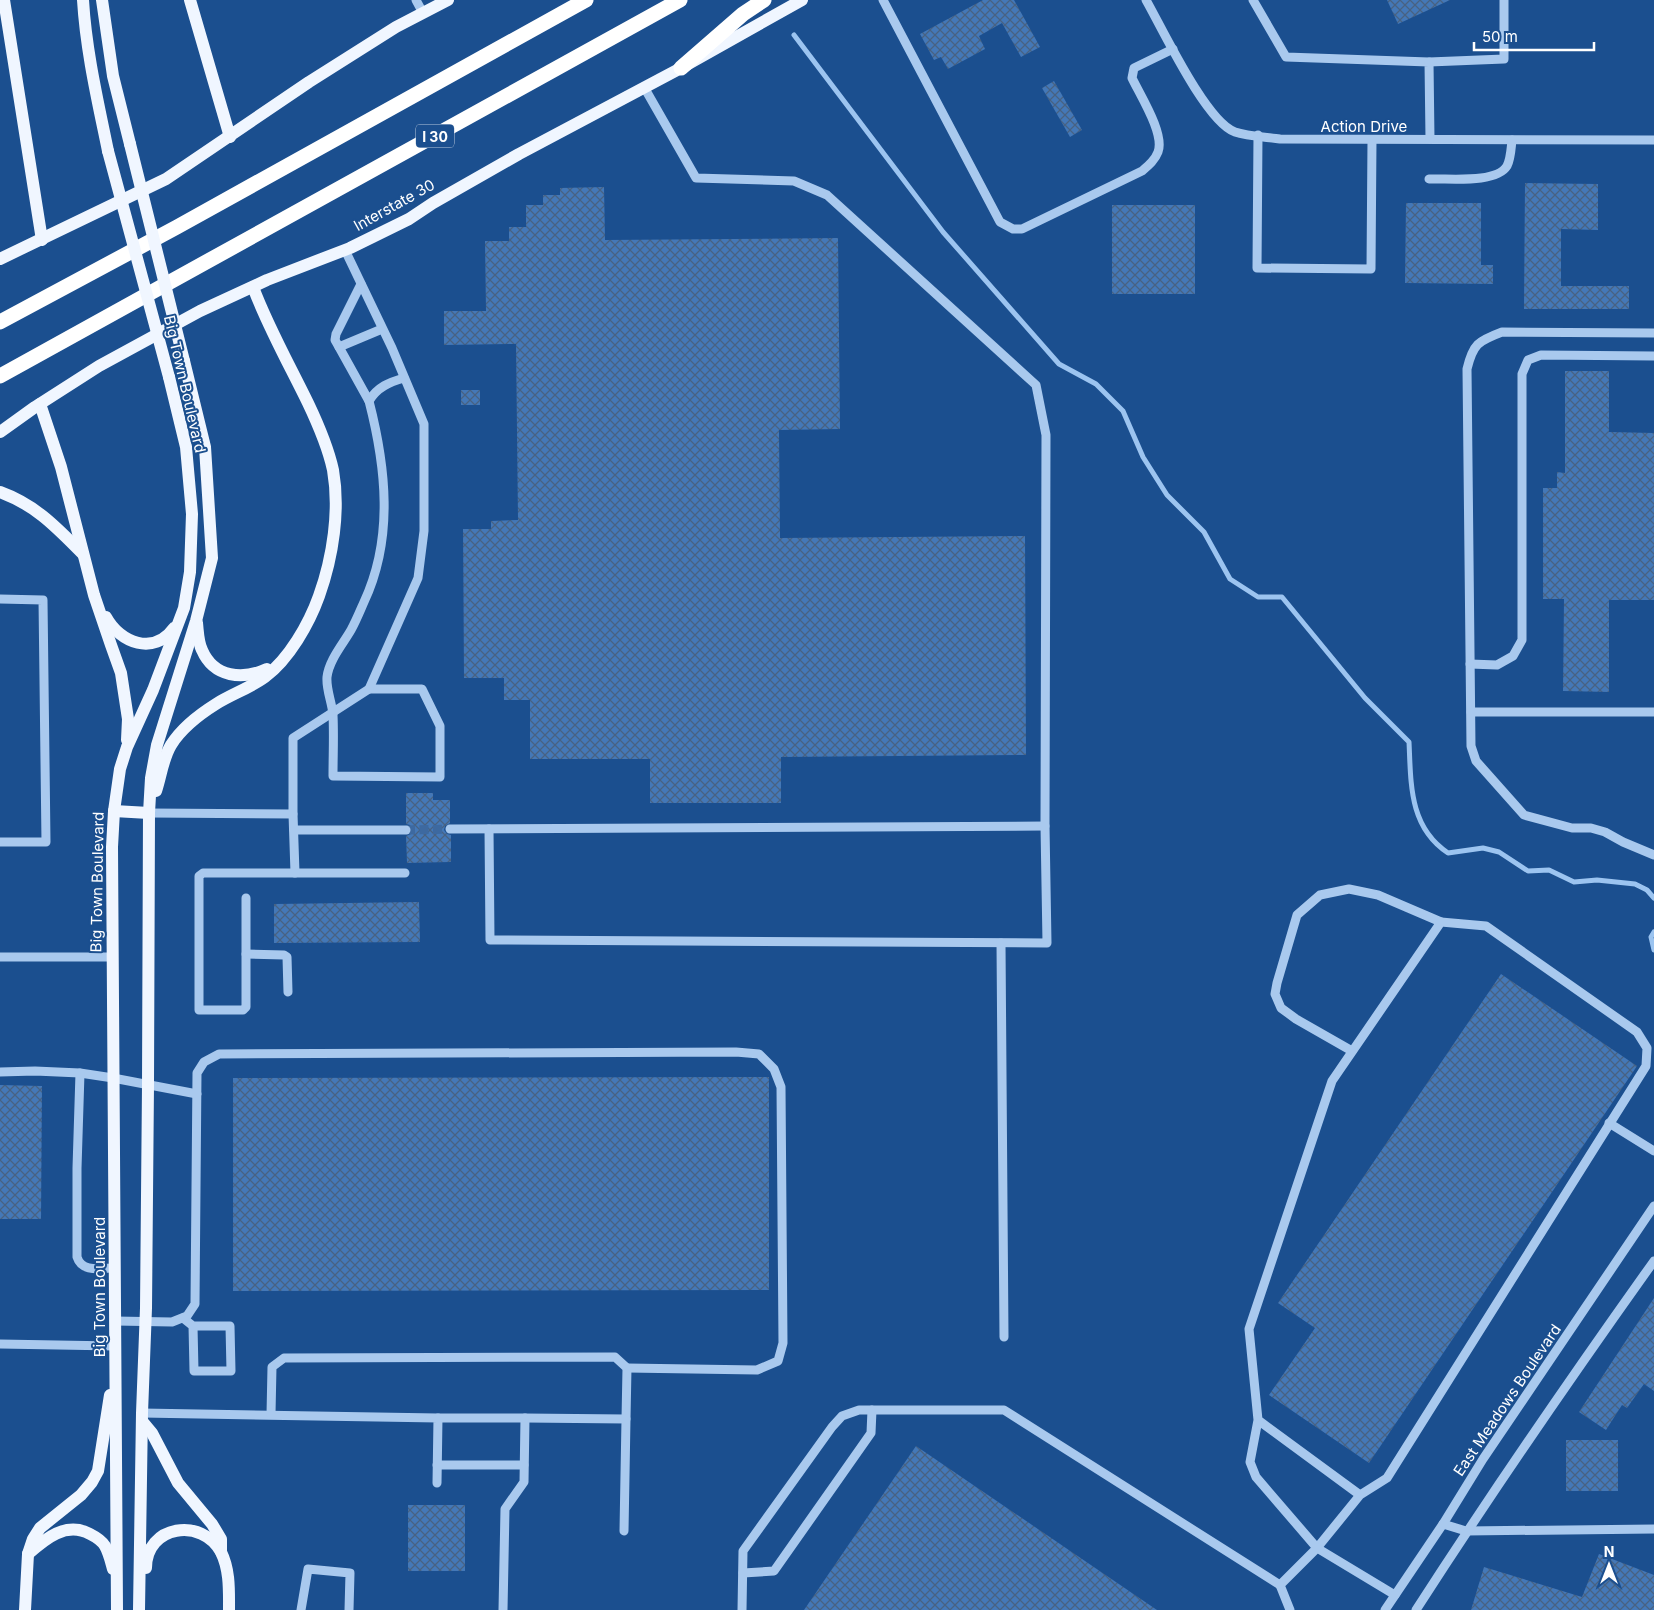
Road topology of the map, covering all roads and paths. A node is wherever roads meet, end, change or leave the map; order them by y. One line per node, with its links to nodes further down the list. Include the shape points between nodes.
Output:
1 (4, 0): 27 (main road)
2 (83, 0): 46 (main road, Big Town Boulevard, bridge, via 108,151 186,446 192,514 190,572)
3 (102, 0): 47 (main road, Big Town Boulevard, bridge, via 112,76 205,447 212,558)
4 (190, 0): 21 (main road)
5 (416, 0): 15 (street)
6 (448, 0): 15 (main road)
7 (586, 0): 32 (highway)
8 (680, 0): 37 (highway, I 30)
9 (764, 0): 18 (highway)
10 (802, 0): 18 (main road, Interstate 30)
11 (884, 0): 16 (street, via 1000,222 1013,229 1022,229 1142,170 1152,162 1160,144 1158,133 1132,73 1134,68)
12 (1146, 0): 16 (street, Action Drive)
13 (1253, 0): 17 (street, via 1286,57)
14 (1504, 0): 17 (street, via 1504,59)
15 (423, 13): 21 (main road, via 309,82)
16 (1173, 49): 20 (street, Action Drive, via 1216,118 1234,132)
17 (1429, 62): 22 (street)
18 (681, 68): 19 (main road, Interstate 30)
19 (644, 87): 28 (main road, Interstate 30, via 519,154 409,219); 58 (street, via 696,178 794,181 826,195 1036,385 1046,435)
20 (1258, 136): 23 (street, Action Drive); 23 (street, via 1257,268 1371,269)
21 (230, 137): 27 (main road, via 166,179)
22 (1430, 139): 23 (street, Action Drive); 24 (street, Action Drive)
23 (1372, 140)
24 (1512, 140): 25 (street, Action Drive); 26 (street, via 1506,167 1497,175)
25 (1654, 140)
26 (1429, 178)
27 (42, 240): 29 (main road)
28 (345, 250): 30 (street); 31 (main road, Interstate 30)
29 (0, 259)
30 (361, 284): 33 (street); 35 (street, via 336,334)
31 (253, 287): 40 (main road, Interstate 30, via 99,366); 48 (main road, via 316,421 332,469 336,498 328,567 321,590 296,643)
32 (0, 322)
33 (382, 329): 35 (street); 38 (street)
34 (1654, 333): 49 (street, via 1502,332 1483,339 1472,352 1467,369)
35 (339, 347): 39 (street)
36 (1654, 356): 49 (street, via 1541,355 1528,360 1522,374 1522,640 1513,656 1497,665)
37 (0, 376)
38 (404, 378): 39 (street, via 382,387); 50 (street, via 424,424 424,531 418,578)
39 (369, 400): 51 (street, via 384,486 382,540 365,600 327,676)
40 (40, 404): 41 (main road, Interstate 30); 43 (main road, via 61,467)
41 (0, 432)
42 (0, 492): 43 (main road, via 37,511)
43 (84, 555): 44 (main road)
44 (94, 595): 46 (main road, via 116,632 138,643 151,643 169,635); 54 (main road, via 121,672 128,719)
45 (0, 599): 63 (street, via 43,600 46,842)
46 (184, 608): 54 (main road, Big Town Boulevard)
47 (196, 621): 48 (main road, via 206,660 222,673 255,675); 56 (main road, Big Town Boulevard, via 157,745)
48 (278, 664): 56 (main road, via 268,676 215,704 184,729 164,760)
49 (1470, 664): 52 (street)
50 (369, 689): 51 (street); 51 (street, via 422,689 440,726 440,777 333,776)
51 (333, 712): 57 (street, via 293,738)
52 (1471, 712): 53 (street); 64 (street, via 1471,746 1476,761 1524,815 1572,828 1605,832)
53 (1654, 712)
54 (127, 747): 55 (main road, Big Town Boulevard)
55 (114, 811): 56 (main road); 72 (main road, Big Town Boulevard)
56 (149, 813): 57 (street); 78 (main road, Big Town Boulevard)
57 (293, 814): 61 (street)
58 (1045, 826): 60 (street); 69 (street, via 1047,943)
59 (450, 829): 60 (street)
60 (489, 829): 69 (street, via 490,940)
61 (294, 830): 62 (street); 65 (street)
62 (406, 830)
63 (0, 842)
64 (1654, 855)
65 (295, 873): 66 (street); 70 (street, via 203,873 199,876 199,1010 243,1010 246,1007)
66 (405, 873)
67 (246, 898): 70 (street)
68 (1441, 922): 74 (street); 74 (street, via 1378,895 1349,889 1320,895 1297,915 1275,994 1281,1008); 80 (street, via 1486,926 1637,1032 1647,1048 1646,1066)
69 (1001, 943): 89 (street)
70 (246, 954): 73 (street, via 287,957)
71 (0, 957): 72 (street)
72 (112, 957): 77 (main road, Big Town Boulevard)
73 (288, 992)
74 (1352, 1051): 99 (street, via 1332,1081 1249,1329)
75 (0, 1072): 76 (street)
76 (80, 1074): 77 (street); 84 (street, via 77,1257 85,1267)
77 (114, 1078): 78 (street); 84 (main road, Big Town Boulevard)
78 (148, 1086): 79 (street); 87 (main road, Big Town Boulevard)
79 (197, 1094): 85 (street, via 195,1304); 92 (street, via 197,1074 204,1062 219,1054 759,1054 774,1070 781,1087 783,1343 778,1361 756,1370)
80 (1609, 1123): 81 (street); 103 (street, via 1387,1478)
81 (1654, 1150)
82 (1654, 1206): 104 (street, East Meadows Boulevard)
83 (1654, 1261): 107 (street)
84 (115, 1268): 86 (main road, Big Town Boulevard)
85 (183, 1318): 87 (street, via 172,1322); 88 (street)
86 (115, 1321): 87 (street); 91 (main road, Big Town Boulevard)
87 (145, 1321): 95 (main road, Big Town Boulevard)
88 (193, 1326): 88 (street, via 194,1371 231,1371 230,1326)
89 (1004, 1337)
90 (0, 1344): 91 (street)
91 (116, 1352): 110 (main road, via 98,1471 81,1495 40,1528); 112 (main road, Big Town Boulevard)
92 (627, 1368): 94 (street, via 615,1357 284,1358 272,1367); 98 (street)
93 (872, 1410): 111 (street, via 859,1410 842,1416 832,1427 743,1551); 111 (street, via 871,1433 774,1572); 113 (street, via 1004,1410)
94 (271, 1414): 95 (street); 96 (street)
95 (142, 1417): 109 (main road, via 178,1483 212,1524 220,1539); 117 (main road, Big Town Boulevard)
96 (438, 1418): 97 (street); 100 (street)
97 (525, 1418): 98 (street); 101 (street)
98 (626, 1419): 106 (street)
99 (1258, 1420): 103 (street); 108 (street, via 1250,1462 1256,1477)
100 (437, 1465): 101 (street); 102 (street)
101 (524, 1465): 122 (street, via 524,1482 505,1509)
102 (437, 1483)
103 (1360, 1495): 108 (street)
104 (1442, 1524): 107 (street); 114 (street, East Meadows Boulevard)
105 (1654, 1529): 107 (street)
106 (624, 1531)
107 (1466, 1531): 126 (street)
108 (1317, 1548): 113 (street); 114 (street)
109 (220, 1552): 118 (main road, via 204,1534 196,1531 181,1530 160,1537 146,1558); 119 (main road, via 227,1568)
110 (28, 1554): 112 (main road, via 54,1534 65,1530 84,1530 106,1547); 115 (main road)
111 (743, 1572): 123 (street)
112 (117, 1582): 116 (main road, Big Town Boulevard)
113 (1280, 1585): 124 (street)
114 (1395, 1595): 125 (street, East Meadows Boulevard)
115 (25, 1610)
116 (117, 1610)
117 (140, 1610)
118 (145, 1610)
119 (229, 1610)
120 (301, 1610): 121 (street, via 308,1569 350,1572)
121 (348, 1610)
122 (503, 1610)
123 (742, 1610)
124 (1290, 1610)
125 (1385, 1610)
126 (1416, 1610)

